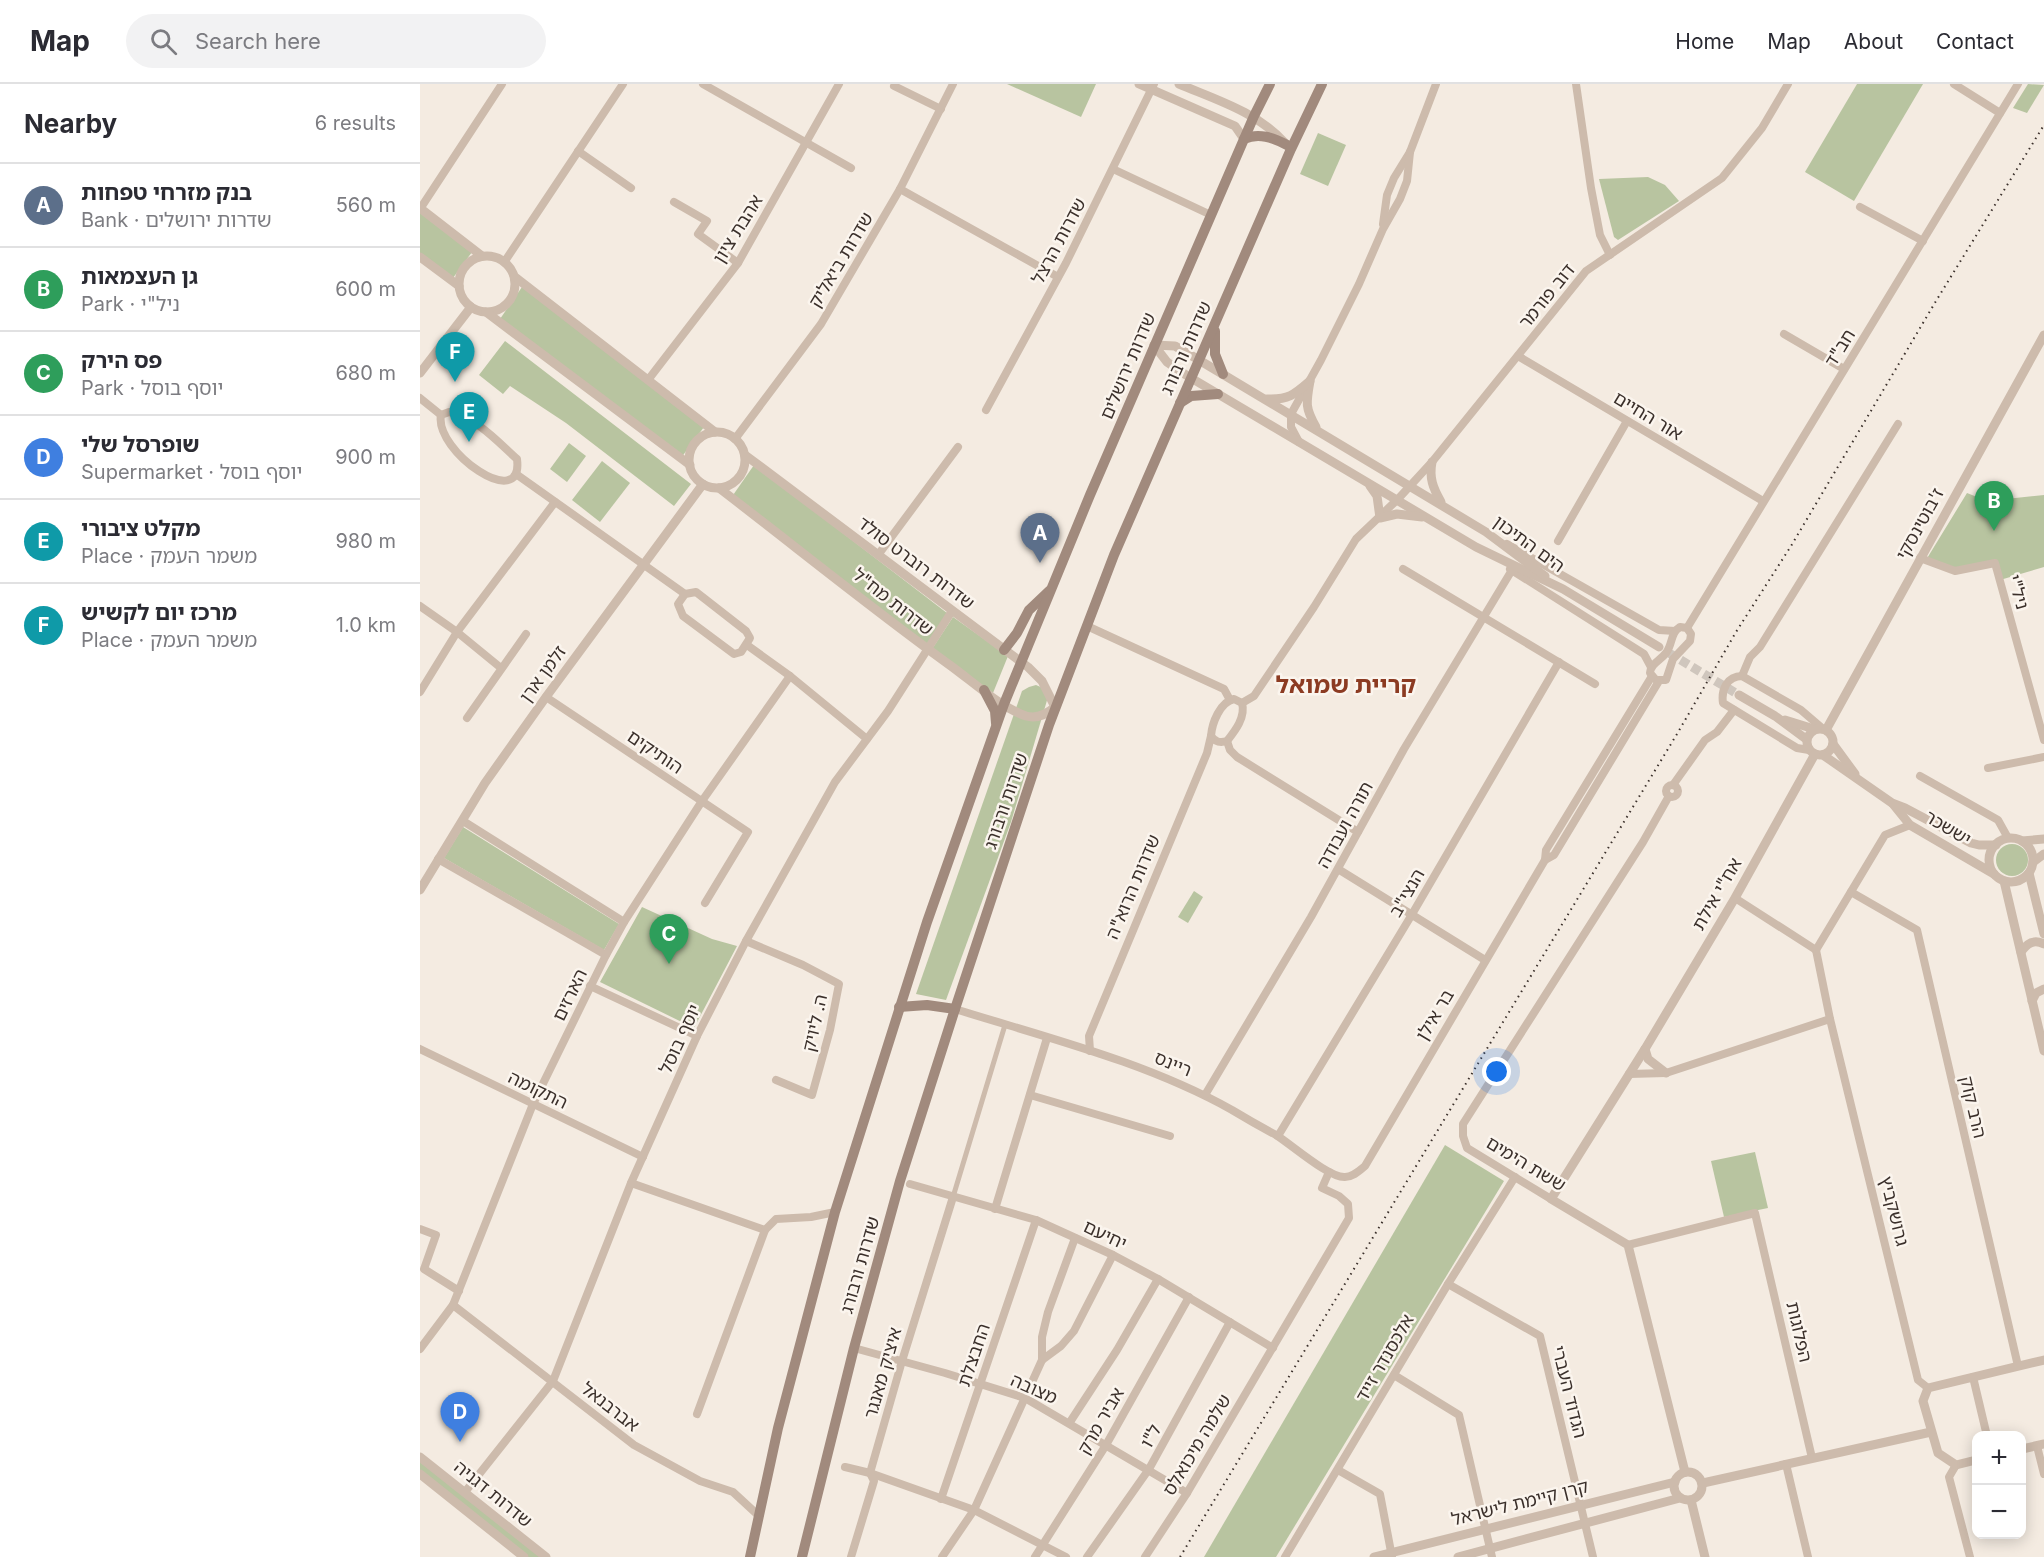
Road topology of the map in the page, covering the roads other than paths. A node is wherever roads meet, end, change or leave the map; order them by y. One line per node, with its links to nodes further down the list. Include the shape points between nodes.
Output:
1 (502, 84): 37 (street)
2 (623, 84): 25 (street)
3 (703, 84): 23 (street)
4 (839, 84): 23 (street, אהבת ציון)
5 (953, 84): 18 (street, שדרות ביאליק)
6 (1139, 84): 16 (street)
7 (1179, 84): 19 (street)
8 (1270, 84): 17 (main road, שדרות ירושלים)
9 (1322, 84): 24 (main road, שדרות ורבורג)
10 (1436, 84): 26 (street)
11 (1576, 84): 41 (street, via 1600,235)
12 (1788, 84): 41 (street, דוב פורמר, via 1762,128 1722,178)
13 (1954, 84): 20 (street)
14 (2018, 84): 20 (street, חב"ד)
15 (894, 86): 18 (street)
16 (1153, 87): 22 (street, via 1236,126); 28 (street, שדרות הרצל)
17 (1262, 101): 19 (street, via 1254,107); 21 (main road, שדרות ירושלים)
18 (941, 109): 32 (street, שדרות ביאליק)
19 (1238, 109): 21 (street)
20 (2000, 113): 40 (street, חב"ד)
21 (1254, 116): 22 (main road, שדרות ירושלים); 24 (street)
22 (1244, 139): 24 (main road, via 1270,136); 38 (main road, שדרות ירושלים)
23 (807, 144): 27 (street); 45 (street, אהבת ציון)
24 (1289, 147): 51 (main road, שדרות ורבורג)
25 (578, 151): 31 (street); 44 (street)
26 (1410, 153): 29 (street); 30 (street)
27 (850, 168)
28 (1113, 169): 38 (street); 47 (street, שדרות הרצל)
29 (1394, 178): 30 (street, via 1402,176); 33 (street)
30 (1407, 181): 34 (street)
31 (631, 188)
32 (900, 189): 47 (street); 74 (street, שדרות ביאליק, via 821,324)
33 (1387, 195): 34 (street, via 1392,200); 39 (street)
34 (1400, 199): 39 (street)
35 (674, 202): 45 (street, via 706,222 698,234)
36 (1860, 207): 40 (street)
37 (420, 208): 42 (street)
38 (1211, 215): 54 (main road, שדרות ירושלים)
39 (1383, 229): 62 (street)
40 (1923, 241): 57 (street, חב"ד)
41 (1610, 255): 55 (street, דוב פורמר, via 1587,271)
42 (482, 256): 44 (street); 48 (street, via 467,263)
43 (420, 257): 48 (street)
44 (505, 261): 46 (street)
45 (738, 262): 61 (street, אהבת ציון)
46 (515, 277): 50 (street, via 516,286 509,302); 61 (street)
47 (1058, 277): 67 (street, שדרות הרצל)
48 (459, 286): 49 (street)
49 (471, 307): 50 (street); 58 (street)
50 (486, 312): 79 (street)
51 (1217, 320): 56 (main road, שדרות ורבורג); 59 (main road, via 1215,354)
52 (1784, 334): 57 (street)
53 (2044, 335): 95 (street, ז'בוטינסקי)
54 (1154, 345): 56 (street, הים התיכון, via 1175,346); 60 (street, הים התיכון, via 1167,362); 99 (main road, שדרות ירושלים)
55 (1518, 356): 70 (street, אור החיים); 78 (street, דוב פורמר)
56 (1199, 360): 59 (street, הים התיכון); 60 (main road, שדרות ורבורג)
57 (1844, 369): 86 (street, חב"ד)
58 (420, 373)
59 (1223, 374): 65 (street, הים התיכון)
60 (1191, 378): 63 (street, הים התיכון); 66 (main road, שדרות ורבורג)
61 (648, 380): 73 (street)
62 (1310, 381): 65 (street, via 1293,396); 68 (street); 72 (street, via 1307,412)
63 (1218, 394): 66 (main road, via 1191,396); 75 (street, הים התיכון)
64 (420, 398): 69 (street)
65 (1265, 399): 68 (street, הים התיכון)
66 (1180, 403): 105 (main road, שדרות ורבורג)
67 (986, 410)
68 (1291, 414): 72 (street, הים התיכון); 75 (street, via 1291,427)
69 (441, 415): 80 (street, via 449,412 471,421 517,459); 80 (street, via 441,432 469,464 502,482)
70 (1627, 421): 86 (street, אור החיים); 92 (street)
71 (1898, 424): 120 (street, via 1760,647 1750,657)
72 (1317, 430): 83 (street, הים התיכון)
73 (715, 432): 74 (street); 79 (street, via 692,447)
74 (735, 439): 77 (street)
75 (1299, 442): 81 (street, הים התיכון)
76 (958, 447): 94 (street)
77 (745, 455): 84 (street, via 742,473 736,481); 94 (street, שדרות רוברט סולד)
78 (1432, 462): 83 (street, דוב פורמר); 88 (street, via 1432,483)
79 (690, 465): 82 (street)
80 (516, 474): 87 (street)
81 (1362, 478): 85 (street, הים התיכון); 89 (street, via 1377,496)
82 (703, 484): 84 (street); 96 (street, זלמן ארן)
83 (1411, 485): 85 (street, דוב פורמר); 88 (street, הים התיכון)
84 (719, 488): 112 (street, שדרות מח"ל)
85 (1398, 499): 89 (street); 90 (street, הים התיכון)
86 (1763, 501): 106 (street, חב"ד)
87 (555, 502): 96 (street); 108 (street)
88 (1442, 504): 91 (street, הים התיכון)
89 (1380, 518): 90 (street, via 1408,514); 129 (street, via 1356,539 1254,696)
90 (1435, 522): 93 (street, הים התיכון)
91 (1486, 532): 100 (street, הים התיכון); 107 (street, via 1659,630)
92 (1558, 541)
93 (1476, 547): 98 (street); 100 (street, הים התיכון)
94 (878, 555): 103 (street, שדרות רוברט סולד)
95 (1920, 558): 135 (street, ז'בוטינסקי); 139 (street, ניל"י, via 1955,571 1995,563)
96 (643, 565): 101 (street); 126 (street, זלמן ארן)
97 (1403, 569): 104 (street)
98 (1512, 570): 104 (street, תורה ועבודה); 116 (street, via 1644,654)
99 (1052, 589): 113 (main road, via 1029,610); 115 (main road, שדרות ירושלים)
100 (1563, 590): 111 (street)
101 (685, 594): 110 (street, via 696,592 746,631 750,638); 110 (street, via 678,604 683,616 734,654)
102 (420, 606): 108 (street)
103 (952, 611): 112 (street, יוסף בוסל); 113 (street, שדרות רוברט סולד)
104 (1484, 618): 114 (street); 151 (street, תורה ועבודה)
105 (1087, 626): 127 (street, via 1224,689); 130 (main road, שדרות ורבורג)
106 (1687, 628): 107 (street); 121 (street, חב"ד, via 1690,641 1673,659 1668,677)
107 (1675, 631): 116 (street, via 1668,650)
108 (457, 632): 117 (street); 124 (street)
109 (526, 634): 117 (street)
110 (747, 645): 118 (street)
111 (1659, 647)
112 (928, 650): 123 (street, שדרות מח"ל); 137 (street, יוסף בוסל)
113 (1004, 650): 115 (street, שדרות רוברט סולד)
114 (1559, 662): 122 (street); 168 (street, הנצי"ב)
115 (1022, 663): 128 (main road, שדרות ורבורג); 130 (street, שדרות רוברט סולד, via 1042,681)
116 (1651, 667): 119 (street)
117 (501, 668): 133 (street)
118 (790, 676): 137 (street); 147 (street, הארזים)
119 (1652, 676): 121 (street); 158 (street, בר אילן, via 1546,850)
120 (1742, 676): 131 (street, via 1729,680 1723,693 1723,703); 135 (street, via 1801,710)
121 (1659, 681): 158 (street, בר אילן, via 1554,855)
122 (1595, 684)
123 (984, 690): 128 (street, שדרות מח"ל); 134 (main road, via 995,711)
124 (420, 692)
125 (1739, 695): 132 (street)
126 (546, 697): 147 (street, הותיקים); 149 (street, זלמן ארן)
127 (1230, 700): 129 (street); 136 (street, שדרות הרוא"ה, via 1214,722)
128 (1004, 704): 130 (street, שדרות מח"ל, via 1029,717 1038,717); 134 (main road, שדרות ורבורג)
129 (1242, 704): 140 (street, via 1242,717)
130 (1055, 707): 181 (main road, שדרות ורבורג)
131 (1734, 710): 142 (street, via 1797,748); 203 (street, ששת הימים, via 1667,789 1669,796 1642,842 1463,1124 1467,1148)
132 (1775, 716): 135 (street); 138 (street)
133 (467, 718)
134 (996, 727): 180 (main road, שדרות ורבורג)
135 (1820, 729): 138 (street); 141 (street, via 1832,737)
136 (1211, 736): 140 (street, via 1214,741); 191 (street, שדרות הרוא"ה, via 1089,1036)
137 (867, 739): 171 (street, יוסף בוסל, via 835,782)
138 (1806, 739): 142 (street)
139 (2044, 740)
140 (1227, 741): 151 (street, via 1237,757)
141 (1833, 744): 142 (street, via 1830,751); 146 (street, יששכר)
142 (1816, 753): 146 (street, יששכר); 166 (street, אח"י אילת)
143 (2044, 757): 144 (street)
144 (1988, 768)
145 (1920, 776): 152 (street, via 1998,820)
146 (1860, 781): 148 (street, יששכר)
147 (702, 801): 167 (street, הותיקים, via 748,832); 169 (street, הארזים)
148 (1892, 803): 150 (street, יששכר); 155 (street, יששכר, via 1971,843)
149 (462, 821): 157 (street, זלמן ארן); 169 (street)
150 (1910, 825): 162 (street, יששכר); 165 (street, via 1885,834)
151 (1358, 832): 160 (street, תורה ועבודה)
152 (2008, 838): 154 (street); 155 (street)
153 (2044, 839): 154 (street)
154 (2022, 841): 159 (street, via 2031,850)
155 (1996, 845): 162 (street, via 1989,856)
156 (2044, 855): 159 (street)
157 (438, 859): 164 (street, זלמן ארן); 175 (street)
158 (1545, 860): 176 (street, בר אילן)
159 (2033, 862): 161 (street)
160 (1338, 869): 168 (street); 196 (street, תורה ועבודה)
161 (2029, 873): 163 (street, via 2018,881); 170 (street)
162 (1994, 874): 163 (street)
163 (2004, 881): 174 (street)
164 (420, 890)
165 (1851, 892): 173 (street); 229 (street, הרב קוק, via 1917,930)
166 (1735, 898): 173 (street); 189 (street, אח"י אילת)
167 (705, 903)
168 (1411, 916): 176 (street); 199 (street, הנצי"ב)
169 (624, 922): 175 (street, הארזים)
170 (2044, 934)
171 (746, 941): 186 (street, יוסף בוסל); 194 (street, ה. ליויק, via 839,984 812,1095)
172 (2044, 944): 174 (street, via 2032,942)
173 (1816, 950): 183 (street, גרושקביץ)
174 (2020, 951): 179 (street)
175 (606, 955): 177 (street, הארזים)
176 (1485, 960): 202 (street, בר אילן, via 1365,1166)
177 (590, 986): 186 (street); 197 (street, הארזים)
178 (2044, 989): 179 (street)
179 (2032, 1001): 190 (street)
180 (899, 1007): 181 (main road, ריינס); 209 (main road, שדרות ורבורג)
181 (955, 1009): 182 (street, ריינס); 184 (main road, שדרות ורבורג)
182 (972, 1014): 184 (street, via 961,1016); 185 (street, ריינס)
183 (1830, 1019): 192 (street); 234 (street, גרושקביץ, via 1918,1380)
184 (950, 1025): 223 (main road, שדרות ורבורג, via 900,1181)
185 (1005, 1025): 187 (street, ריינס); 206 (street)
186 (697, 1036): 200 (street, יוסף בוסל)
187 (1047, 1038): 191 (street, ריינס); 195 (street)
188 (420, 1049): 197 (street, התקומה)
189 (1645, 1049): 192 (street, via 1648,1059); 193 (street)
190 (2044, 1050)
191 (1090, 1051): 196 (street, ריינס)
192 (1666, 1073): 193 (street)
193 (1629, 1074): 207 (street)
194 (776, 1080)
195 (1030, 1095): 198 (street); 208 (street)
196 (1205, 1095): 199 (street, ריינס)
197 (533, 1104): 200 (street, התקומה); 219 (street, הארזים)
198 (1170, 1136)
199 (1278, 1136): 201 (street, ריינס)
200 (643, 1157): 204 (street, יוסף בוסל)
201 (1329, 1172): 202 (street, ריינס); 224 (street, שלמה מיכואלס, via 1322,1188 1348,1204 1349,1218)
202 (1345, 1177)
203 (1515, 1177): 207 (street, ששת הימים); 218 (street, אלכסנדר זייד)
204 (631, 1183): 212 (street); 232 (street, יוסף בוסל)
205 (910, 1184): 206 (street, יחיעם)
206 (952, 1197): 208 (street, יחיעם); 228 (street, איציק מאנגר)
207 (1551, 1199): 214 (street, ששת הימים)
208 (996, 1209): 210 (street, יחיעם)
209 (835, 1212): 212 (street, via 776,1219); 264 (main road, שדרות ורבורג)
210 (1036, 1220): 213 (street, יחיעם); 233 (street, החבצלת)
211 (420, 1229): 216 (street, via 436,1235)
212 (765, 1230): 236 (street)
213 (1075, 1238): 215 (street, יחיעם); 226 (street, via 1048,1312)
214 (1628, 1245): 244 (street, הפלוגות, via 1755,1214); 251 (street)
215 (1113, 1255): 217 (street, יחיעם); 226 (street, via 1074,1331)
216 (422, 1271): 219 (street)
217 (1158, 1279): 220 (street, יחיעם); 237 (street)
218 (1448, 1284): 230 (street, אלכסנדר זייד); 262 (street, הגדוד העברי, via 1539,1336)
219 (459, 1291): 221 (street, הארזים)
220 (1189, 1297): 222 (street, יחיעם); 240 (street, אביר מרק)
221 (453, 1305): 225 (street, הארזים); 232 (street, אברבנאל)
222 (1230, 1322): 224 (street, יחיעם); 249 (street, ל"ו)
223 (854, 1348): 228 (street, מצובה); 273 (main road, שדרות ורבורג)
224 (1273, 1348): 258 (street, שלמה מיכואלס)
225 (420, 1349)
226 (1042, 1360): 235 (street)
227 (2044, 1360): 229 (street)
228 (902, 1361): 233 (street, מצובה); 252 (street, איציק מאנגר)
229 (2018, 1366): 231 (street)
230 (1394, 1375): 250 (street, אלכסנדר זייד); 266 (street, via 1459,1415)
231 (1973, 1377): 234 (street); 238 (street)
232 (553, 1381): 257 (street, יוסף בוסל); 264 (street, אברבנאל, via 634,1444 700,1481 733,1492)
233 (979, 1384): 235 (street, מצובה); 260 (street, החבצלת)
234 (1928, 1388): 239 (street, via 1923,1401)
235 (1025, 1398): 237 (street, מצובה); 263 (street)
236 (698, 1414)
237 (1070, 1422): 240 (street, מצובה)
238 (1986, 1431)
239 (1931, 1432): 244 (street); 247 (street, via 1938,1453)
240 (1106, 1445): 249 (street, מצובה); 267 (street, אביר מרק)
241 (2041, 1445): 242 (street); 254 (street)
242 (2026, 1448)
243 (420, 1457): 257 (street, שדרות דגניה)
244 (1812, 1458): 246 (street)
245 (1972, 1461): 247 (street)
246 (1786, 1464): 256 (street); 285 (street)
247 (1956, 1465): 286 (street, via 1948,1477)
248 (845, 1467): 252 (street)
249 (1149, 1469): 258 (street, מצובה); 278 (street, ל"ו)
250 (1338, 1470): 269 (street, via 1380,1494); 280 (street, אלכסנדר זייד)
251 (1684, 1472): 255 (street); 256 (street, via 1698,1475)
252 (870, 1473): 260 (street); 274 (street, איציק מאנגר, via 874,1481)
253 (420, 1474): 270 (street, שדרות דגניה)
254 (2044, 1474)
255 (1675, 1482): 259 (street); 262 (street, קרן קיימת לישראל)
256 (1702, 1483): 261 (street, via 1702,1492)
257 (465, 1492): 271 (street, שדרות דגניה)
258 (1188, 1493): 279 (street, שלמה מיכואלס)
259 (1680, 1498): 261 (street); 265 (street, קרן קיימת לישראל)
260 (941, 1499): 263 (street)
261 (1691, 1500): 284 (street)
262 (1581, 1504): 265 (street, הגדוד העברי); 266 (street, קרן קיימת לישראל)
263 (974, 1510): 267 (street); 275 (street)
264 (759, 1516): 272 (main road, שדרות ורבורג)
265 (1585, 1524): 268 (street, קרן קיימת לישראל); 283 (street, הגדוד העברי)
266 (1485, 1529): 268 (street); 269 (street, קרן קיימת לישראל)
267 (1041, 1545): 276 (street, אביר מרק); 277 (street)
268 (1491, 1553): 282 (street, קרן קיימת לישראל)
269 (1392, 1555): 281 (street, קרן קיימת לישראל)
270 (524, 1557)
271 (546, 1557)
272 (750, 1557)
273 (802, 1557)
274 (851, 1557)
275 (942, 1557)
276 (1035, 1557)
277 (1066, 1557)
278 (1087, 1557)
279 (1145, 1557)
280 (1284, 1557)
281 (1374, 1557)
282 (1458, 1557)
283 (1593, 1557)
284 (1705, 1557)
285 (1808, 1557)
286 (1970, 1557)

